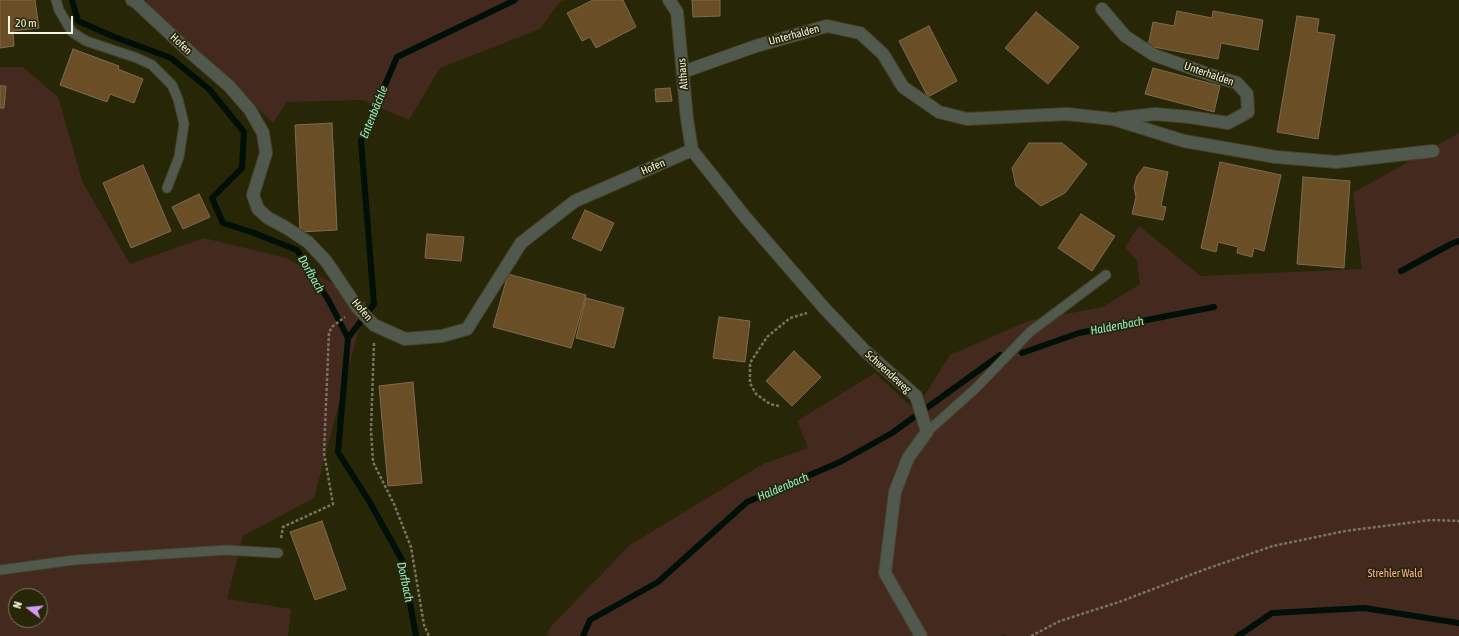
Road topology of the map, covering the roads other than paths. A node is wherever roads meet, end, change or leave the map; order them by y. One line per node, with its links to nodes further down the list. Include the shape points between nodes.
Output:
1 (56, 0): 9 (lane, via 72,32 86,41 152,66 172,85 184,124 179,157)
2 (670, 0): 5 (street, Althaus, via 677,12)
3 (135, 1): 7 (street, Hofen, via 229,86 250,110 262,133 266,153 253,195 258,209 268,218 308,242 326,261 353,311 374,325 405,339 442,336 467,329 521,243 574,201)
4 (1102, 9): 6 (street, Unterhalden, via 1125,36 1154,55 1237,83 1247,94 1248,112 1228,123 1155,114)
5 (683, 72): 6 (street, Unterhalden, via 756,46 828,26 860,34 883,54 902,87 939,112 967,119 1067,114); 7 (street, Althaus)
6 (1113, 119): 8 (street, Unterhalden, via 1184,141 1276,157 1336,162)
7 (692, 150): 11 (street, Schwendeweg, via 746,218 825,309 864,350 916,396)
8 (1433, 151)
9 (167, 188)
10 (1106, 275): 11 (lane, via 1030,332 976,388)
11 (927, 432): 14 (street, via 908,458 894,492 885,572)
12 (278, 554): 13 (lane, via 226,550 74,560)
13 (0, 570)
14 (921, 636)

